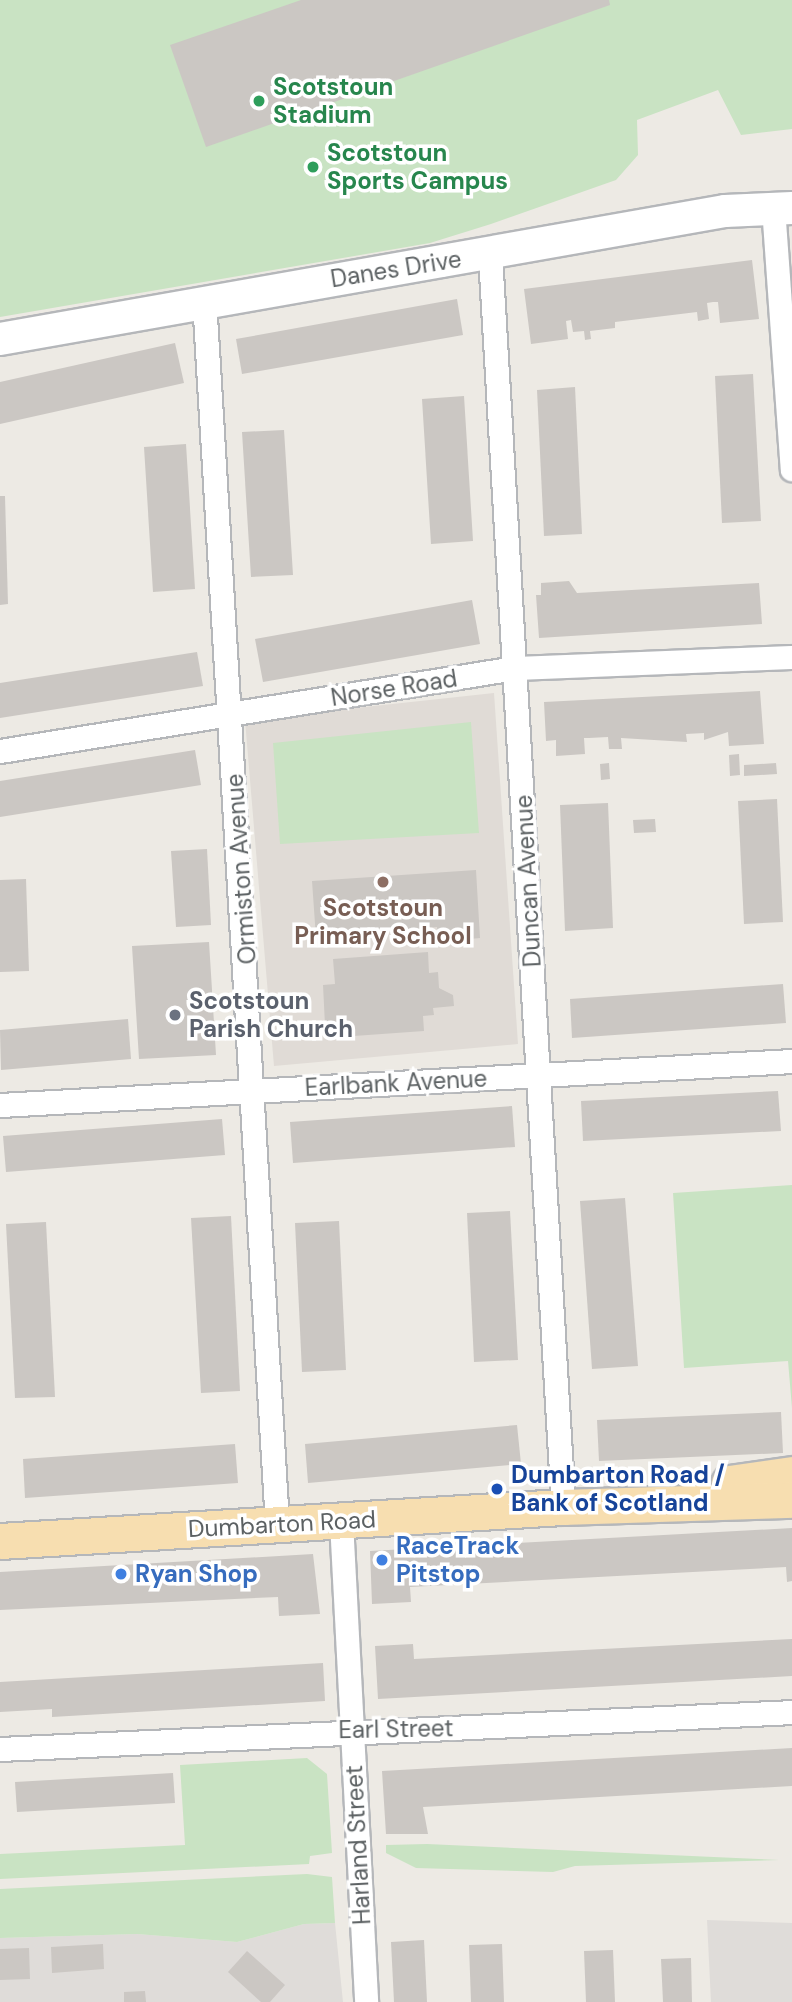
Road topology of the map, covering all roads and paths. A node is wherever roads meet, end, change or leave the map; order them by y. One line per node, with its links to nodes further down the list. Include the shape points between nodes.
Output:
1 (782, 207): 2 (street, Danes Drive); 5 (street)
2 (489, 255): 3 (street, Danes Drive); 7 (street, Duncan Avenue)
3 (204, 299): 4 (street, Danes Drive); 8 (street, Ormiston Avenue)
4 (0, 339)
5 (792, 468)
6 (792, 657): 7 (street, Norse Road)
7 (515, 668): 8 (street, Norse Road); 11 (street, Duncan Avenue)
8 (231, 715): 9 (street, Norse Road); 12 (street, Ormiston Avenue)
9 (0, 751)
10 (792, 1061): 11 (street, Earlbank Avenue)
11 (539, 1075): 12 (street, Earlbank Avenue); 16 (street, Duncan Avenue)
12 (255, 1092): 13 (street, Earlbank Avenue); 18 (street, Ormiston Avenue)
13 (0, 1105)
14 (792, 1474): 16 (main road, Dumbarton Road)
15 (792, 1500): 16 (main road, Dumbarton Road)
16 (563, 1507): 17 (main road, Dumbarton Road)
17 (341, 1521): 18 (main road, Dumbarton Road); 21 (street, Harland Street)
18 (277, 1523): 19 (main road, Dumbarton Road)
19 (0, 1541)
20 (792, 1712): 21 (street, Earl Street)
21 (353, 1729): 22 (street, Earl Street); 23 (street, Harland Street)
22 (0, 1749)
23 (366, 2002)

